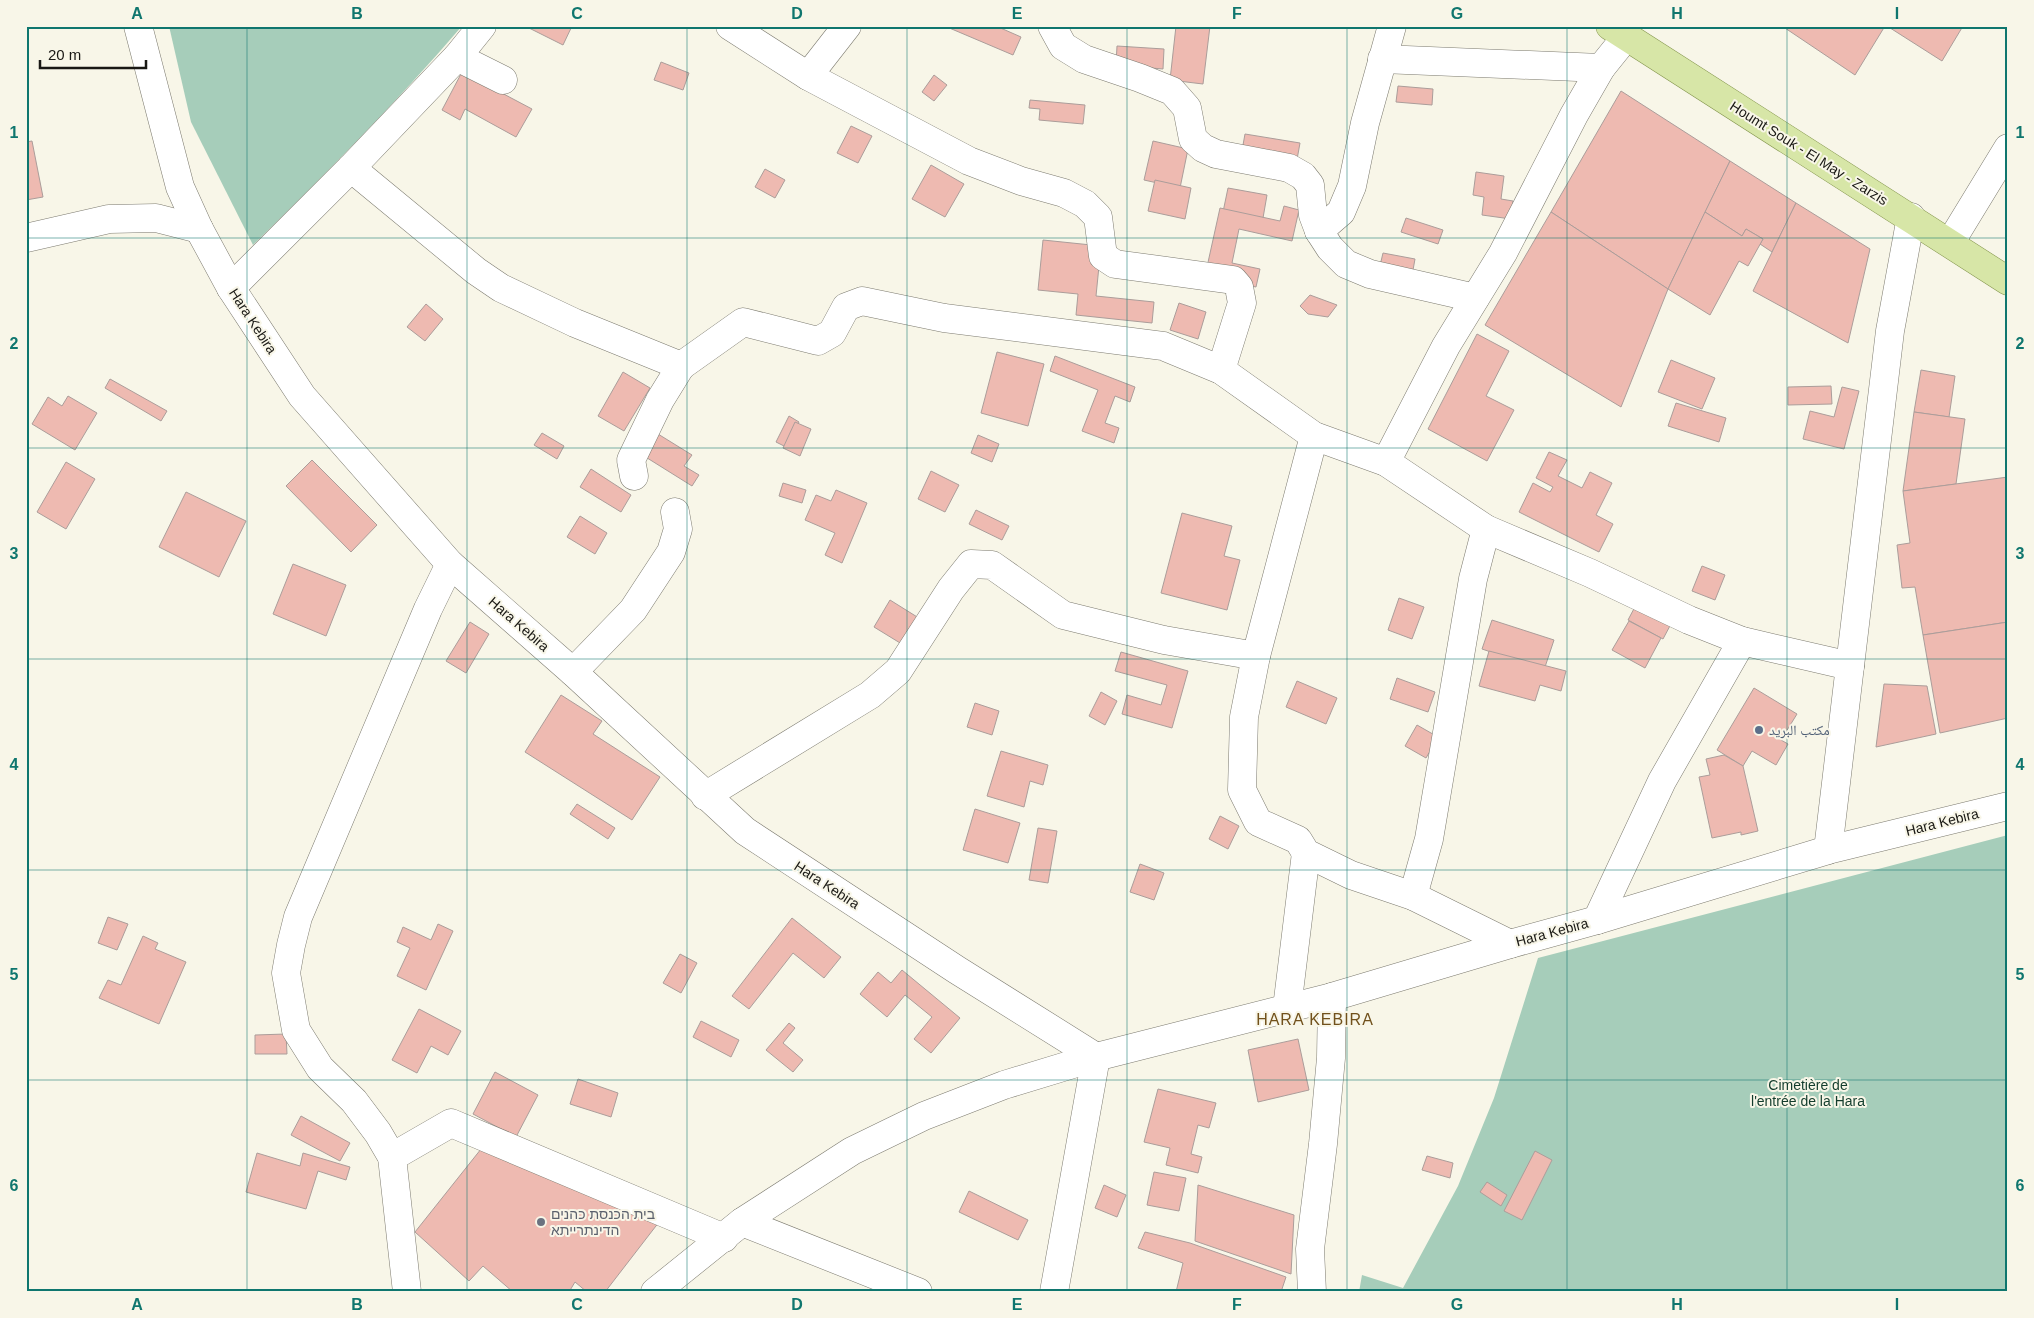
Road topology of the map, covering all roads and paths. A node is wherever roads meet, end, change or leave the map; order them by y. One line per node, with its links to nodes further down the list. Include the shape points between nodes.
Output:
1 (138, 26): 16 (street, Hara Kebira, via 180,187)
2 (482, 26): 8 (street)
3 (730, 26): 11 (street)
4 (847, 26): 11 (street)
5 (1052, 26): 17 (street, via 1063,46 1084,59 1172,91 1188,108 1193,139 1203,148 1216,154 1289,168 1303,176 1310,185 1313,214)
6 (1392, 26): 9 (street)
7 (1618, 32): 10 (street); 15 (main road, Houmt Souk - El May - Zarzis)
8 (457, 57): 12 (street); 14 (street)
9 (1382, 59): 10 (street); 17 (street, via 1352,186 1341,212)
10 (1601, 68): 22 (street)
11 (808, 76): 24 (street, via 969,161 1064,193 1085,204 1098,217 1103,256 1115,264 1233,280 1239,287 1242,303)
12 (503, 80)
13 (2008, 148): 19 (street)
14 (351, 168): 21 (street); 23 (street, via 501,288 575,323)
15 (1910, 218): 19 (main road, Houmt Souk - El May - Zarzis); 33 (street, via 1890,331)
16 (200, 230): 18 (street, via 156,218 109,219); 21 (street, Hara Kebira)
17 (1319, 230): 22 (street, via 1330,248 1346,264 1370,274)
18 (26, 238)
19 (1950, 243): 20 (main road, Houmt Souk - El May - Zarzis)
20 (2008, 281)
21 (231, 288): 30 (street, Hara Kebira, via 302,396)
22 (1475, 298): 26 (street, via 1446,346)
23 (681, 366): 24 (street, via 744,322 818,341 832,333 846,308 862,301 944,318 1163,346); 27 (street, via 660,400 631,460)
24 (1221, 370): 25 (street)
25 (1314, 436): 26 (street); 32 (street)
26 (1386, 462): 29 (street)
27 (634, 476)
28 (675, 512): 34 (street, via 678,529 671,552 633,610)
29 (1486, 529): 31 (street); 39 (street, via 1473,579 1429,839)
30 (450, 564): 34 (street, Hara Kebira); 45 (street, via 298,917 286,973 296,1030 320,1068 354,1101 378,1132)
31 (1742, 640): 33 (street); 40 (street, via 1662,781)
32 (1256, 656): 35 (street, via 1164,640 1063,615 992,564 971,564 898,671 870,695); 38 (street, via 1244,717 1242,790 1258,822 1298,840)
33 (1850, 666): 37 (street)
34 (573, 672): 35 (street, Hara Kebira)
35 (705, 796): 44 (street, Hara Kebira, via 745,832)
36 (2008, 806): 37 (street, Hara Kebira)
37 (1828, 850): 40 (street, Hara Kebira)
38 (1306, 853): 39 (street, via 1351,875); 43 (street)
39 (1412, 896): 41 (street)
40 (1597, 920): 41 (street, Hara Kebira)
41 (1510, 944): 42 (street, Hara Kebira)
42 (1332, 997): 43 (street, Hara Kebira); 51 (street, via 1331,1058 1310,1249)
43 (1287, 1008): 44 (street, Hara Kebira)
44 (1096, 1057): 46 (street, Hara Kebira, via 1004,1085 924,1116 852,1150); 50 (street)
45 (392, 1157): 46 (street, via 451,1123); 47 (street)
46 (733, 1230): 48 (street, Hara Kebira); 49 (street)
47 (407, 1292)
48 (655, 1292)
49 (918, 1292)
50 (1054, 1292)
51 (1312, 1292)

